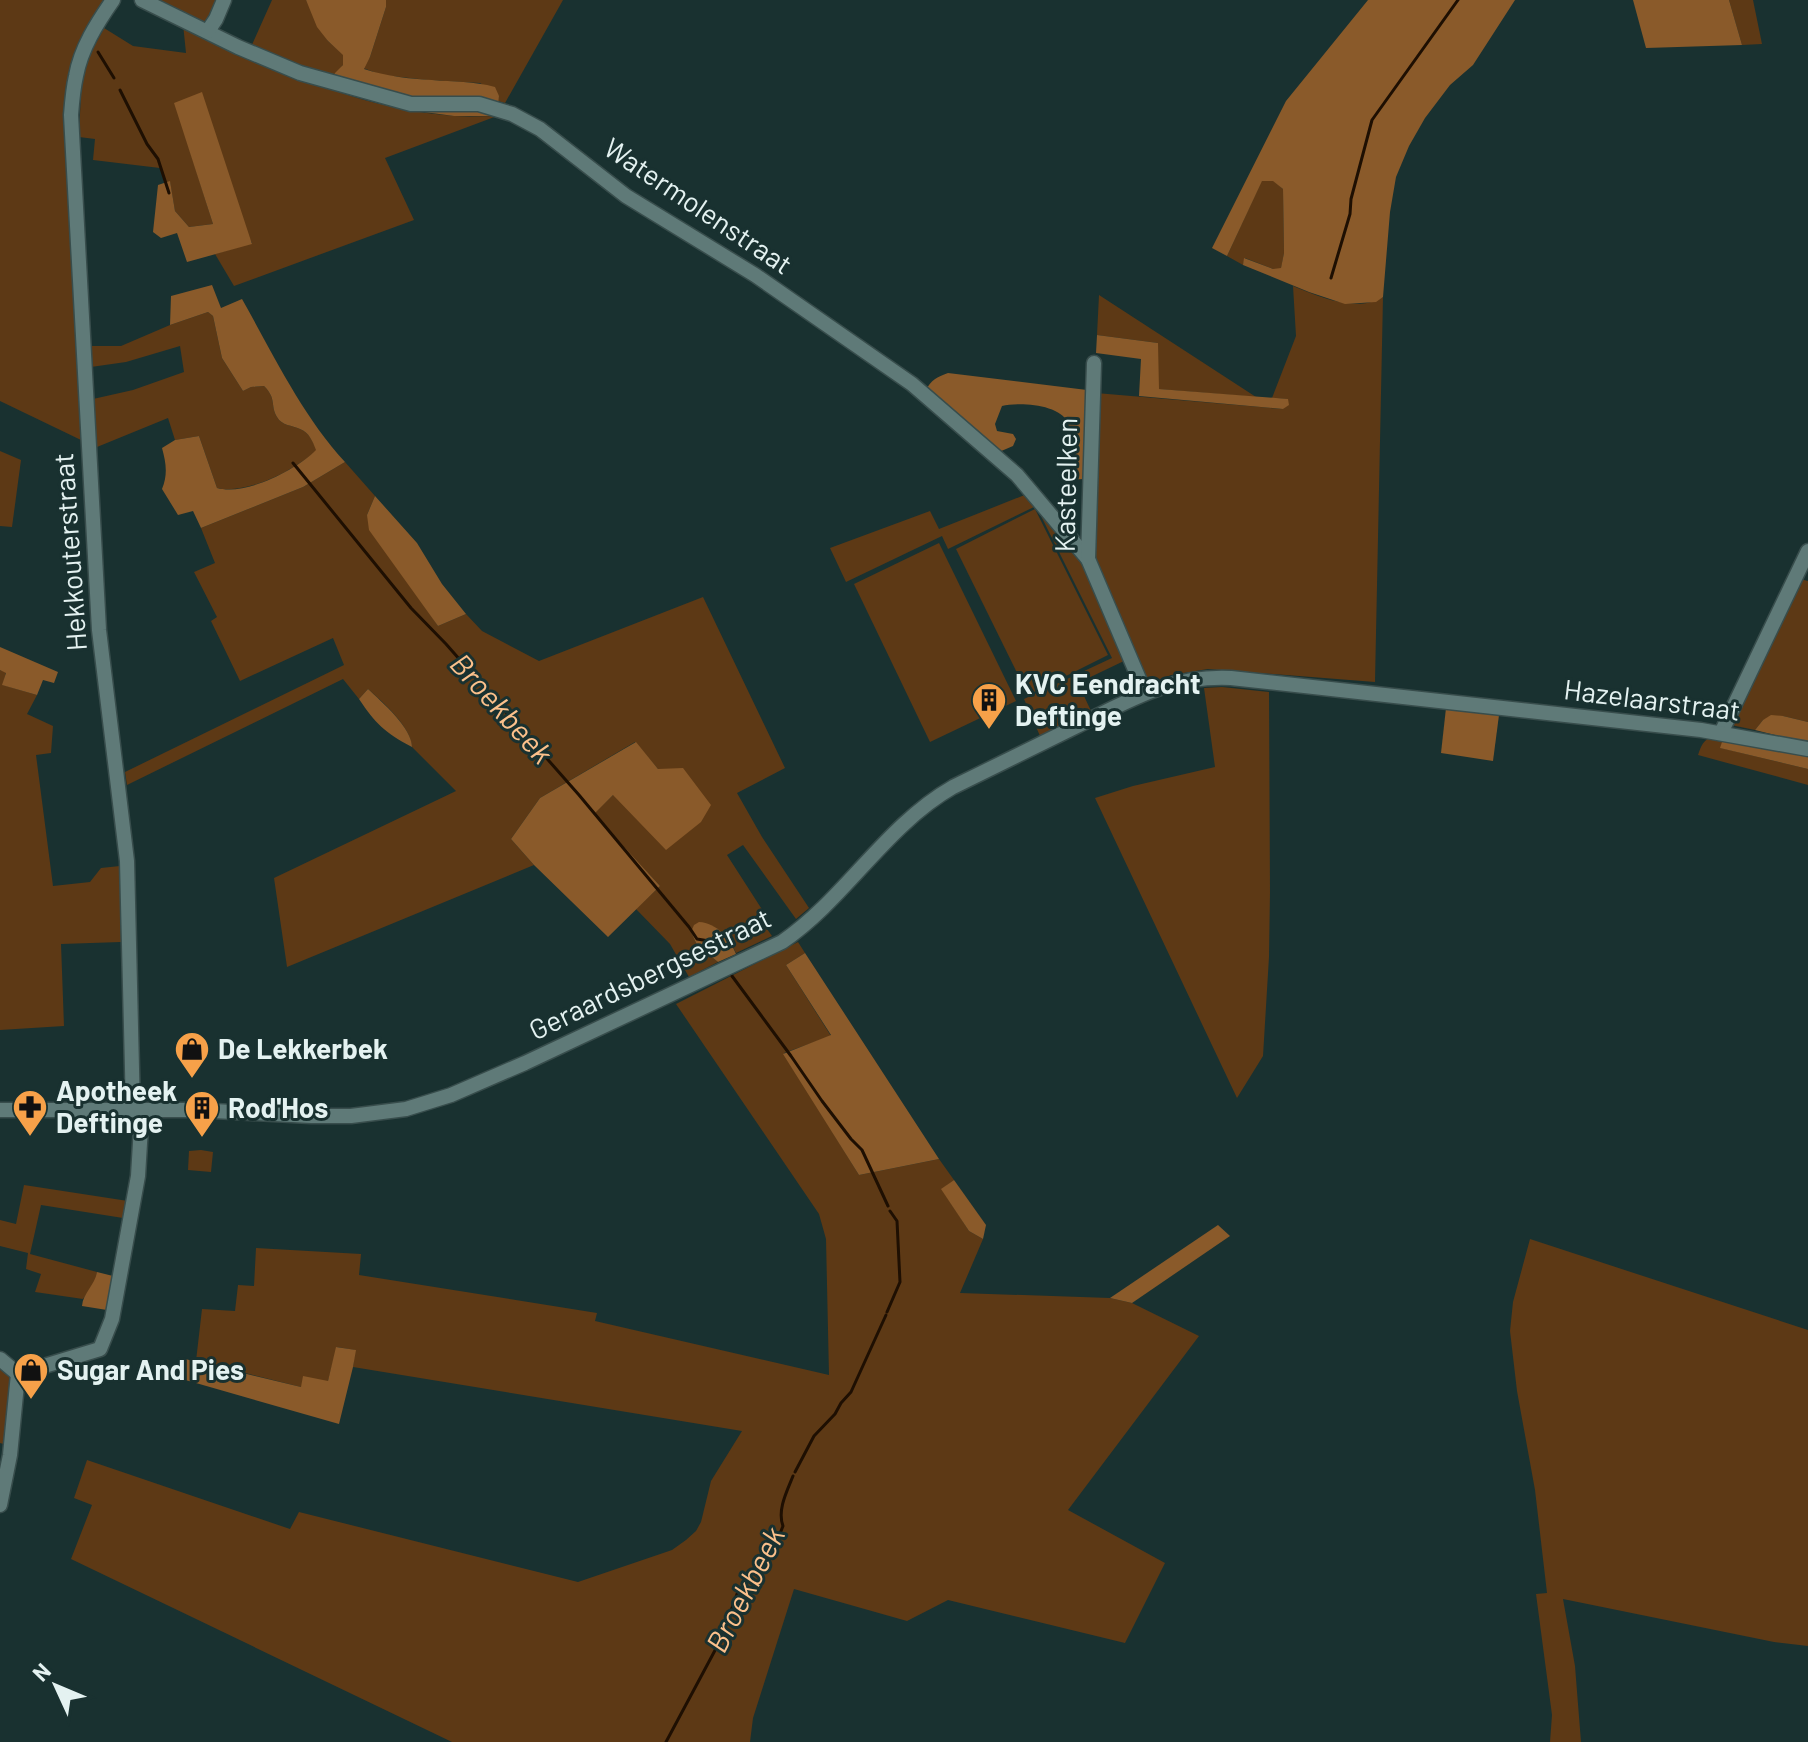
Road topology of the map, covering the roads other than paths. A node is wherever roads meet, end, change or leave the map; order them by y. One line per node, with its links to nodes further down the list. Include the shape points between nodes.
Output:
1 (113, 0): 13 (street, Hekkouterstraat, via 82,53 71,115 99,630 127,861)
2 (142, 0): 4 (street, Watermolenstraat)
3 (224, 0): 4 (street)
4 (208, 31): 7 (street, Watermolenstraat, via 300,73 411,104 479,104 540,129 626,196 755,275 912,384 1017,475)
5 (1094, 363): 7 (street, Kasteelken)
6 (1808, 551): 10 (street)
7 (1088, 559): 8 (street, Kasteelken)
8 (1145, 693): 9 (street, Geraardsbergsestraat, via 1185,680 1222,677); 13 (street, Geraardsbergsestraat, via 934,797 782,942 451,1095 406,1109 351,1116)
9 (1490, 707): 10 (street, Hazelaarstraat)
10 (1721, 733): 11 (street, Hazelaarstraat)
11 (1808, 749)
12 (0, 1110): 13 (street, Geraardsbergsestraat)
13 (138, 1110): 15 (street, Hekkouterstraat, via 138,1176 114,1308 100,1349)
14 (0, 1359): 15 (street)
15 (18, 1374): 16 (street)
16 (0, 1505)

